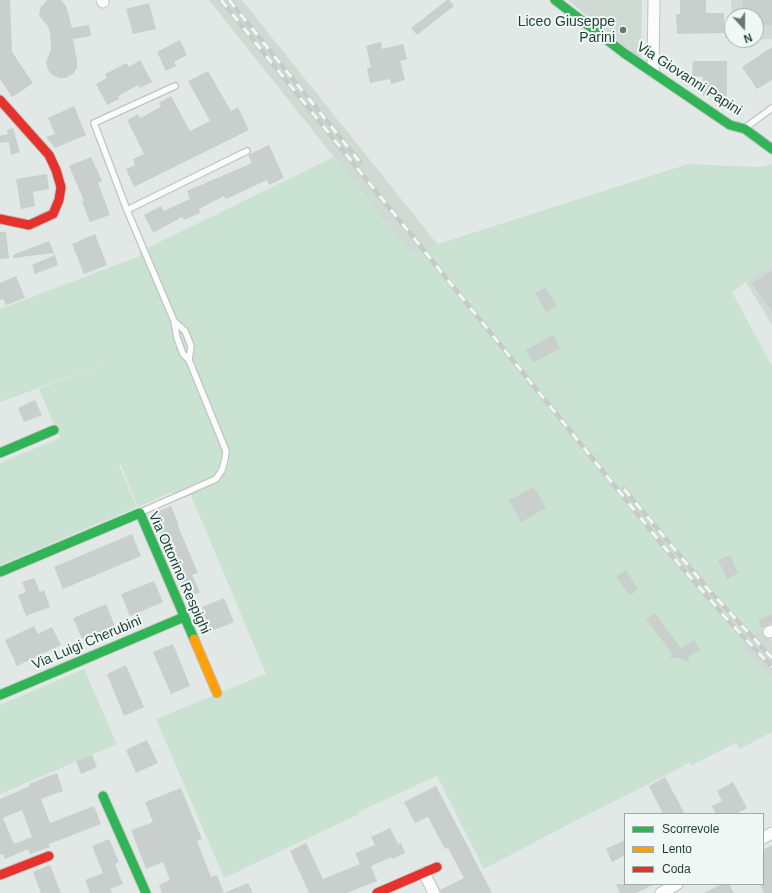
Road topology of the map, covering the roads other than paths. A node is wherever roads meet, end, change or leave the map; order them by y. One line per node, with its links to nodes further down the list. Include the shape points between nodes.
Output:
1 (555, 0): 3 (street, Via Giovanni Papini)
2 (654, 0): 3 (street)
3 (653, 72): 7 (street, Via Giovanni Papini, via 730,125)
4 (175, 86): 10 (lane, via 94,123)
5 (0, 100): 11 (street, via 49,155 61,187 53,214 29,225)
6 (772, 108): 7 (lane)
7 (745, 129): 8 (street, Via Giovanni Papini)
8 (772, 149)
9 (247, 150): 10 (lane)
10 (127, 210): 12 (lane)
11 (0, 218)
12 (174, 321): 13 (lane, via 183,354); 13 (lane, via 185,331 191,346)
13 (190, 360): 16 (lane, via 226,451 222,470 216,479)
14 (54, 430): 15 (street)
15 (0, 453)
16 (140, 513): 17 (street, Via Ottorino Respighi); 18 (street, Via Ottorino Respighi)
17 (0, 572)
18 (184, 617): 19 (street, Via Ottorino Respighi); 20 (street, Via Luigi Cherubini)
19 (216, 693)
20 (0, 695)
21 (103, 796): 28 (street)
22 (48, 856): 25 (street)
23 (437, 867): 24 (street)
24 (424, 873): 29 (street); 30 (street)
25 (0, 875)
26 (675, 885): 27 (street)
27 (663, 892)
28 (146, 893)
29 (377, 893)
30 (434, 893)

